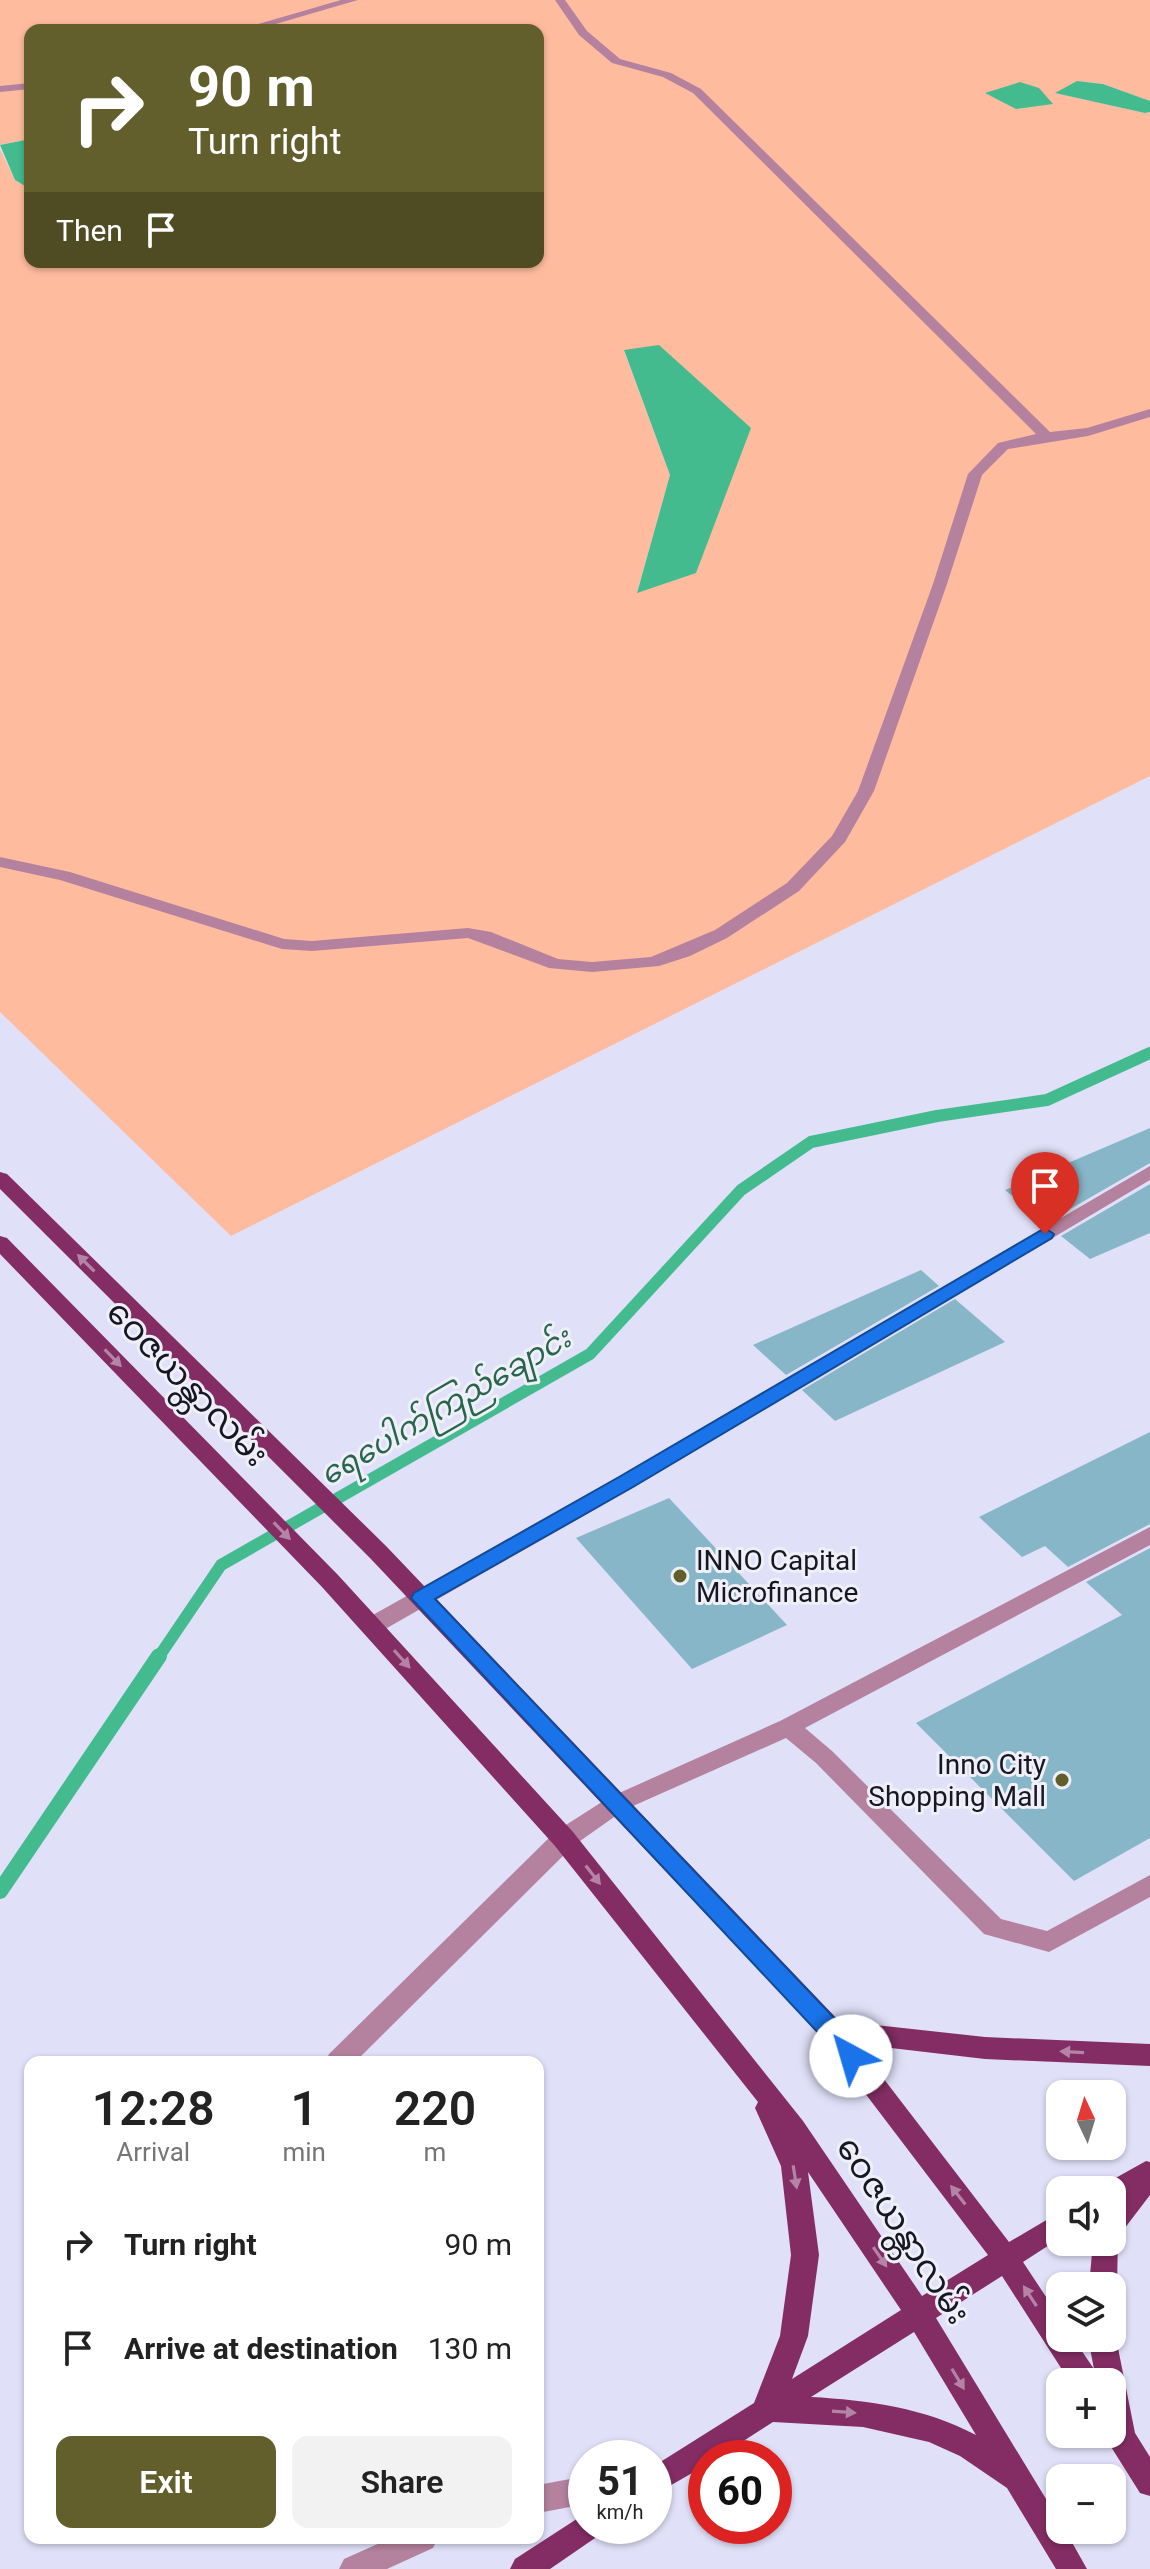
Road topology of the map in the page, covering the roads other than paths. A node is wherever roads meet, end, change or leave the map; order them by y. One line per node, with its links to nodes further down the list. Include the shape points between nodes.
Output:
1 (353, 0): 3 (street)
2 (560, 0): 7 (street, via 583,33 616,61 683,81 697,91)
3 (265, 24)
4 (24, 87): 5 (street)
5 (0, 89)
6 (1150, 413): 7 (street, via 1088,432)
7 (1047, 437): 8 (street, via 1003,446 975,474 866,791 839,838 793,887 721,934 653,962 573,966 468,933 282,944 64,876)
8 (0, 862)
9 (1150, 1172): 13 (street)
10 (0, 1178): 13 (main road, ဝေဇယန္တာလမ်း, one-way to 10)
11 (4, 1251): 14 (main road, ဝေဇယန္တာလမ်း, one-way to 14)
12 (1150, 1535): 15 (street)
13 (421, 1598): 14 (street); 16 (main road, ဝေဇယန္တာလမ်း)
14 (372, 1626): 17 (main road, ဝေဇယန္တာလမ်း, one-way to 17)
15 (788, 1727): 16 (street); 18 (street, via 993,1927 1049,1942)
16 (616, 1804): 17 (street); 19 (main road, ဝေဇယန္တာလမ်း)
17 (564, 1839): 21 (street); 22 (main road, ဝေဇယန္တာလမ်း, one-way to 22)
18 (1150, 1885)
19 (832, 2031): 20 (main road, one-way to 19, via 985,2048); 27 (main road, ဝေဇယန္တာလမ်း, one-way to 19)
20 (1150, 2055)
21 (344, 2056)
22 (755, 2079): 28 (main road, ဝေဇယန္တာလမ်း, one-way to 28); 30 (main road, one-way to 30, via 794,2166 805,2255 794,2336)
23 (1150, 2171): 24 (main road); 25 (main road)
24 (1126, 2185)
25 (1126, 2207)
26 (1046, 2232): 27 (main road)
27 (1005, 2257): 28 (main road); 29 (main road, ဝေဇယန္တာလမ်း, one-way to 27)
28 (918, 2313): 30 (main road); 33 (main road, ဝေဇယန္တာလမ်း, one-way to 33)
29 (1077, 2368)
30 (766, 2409): 32 (main road); 33 (main road, one-way to 33, via 850,2411 909,2422 957,2439)
31 (1126, 2446): 34 (main road)
32 (672, 2469)
33 (1019, 2480): 41 (main road, ဝေဇယန္တာလမ်း)
34 (1150, 2483)
35 (568, 2493): 36 (street)
36 (544, 2498)
37 (568, 2540): 40 (main road)
38 (381, 2546): 39 (street)
39 (354, 2569)
40 (525, 2569)
41 (1072, 2569)

